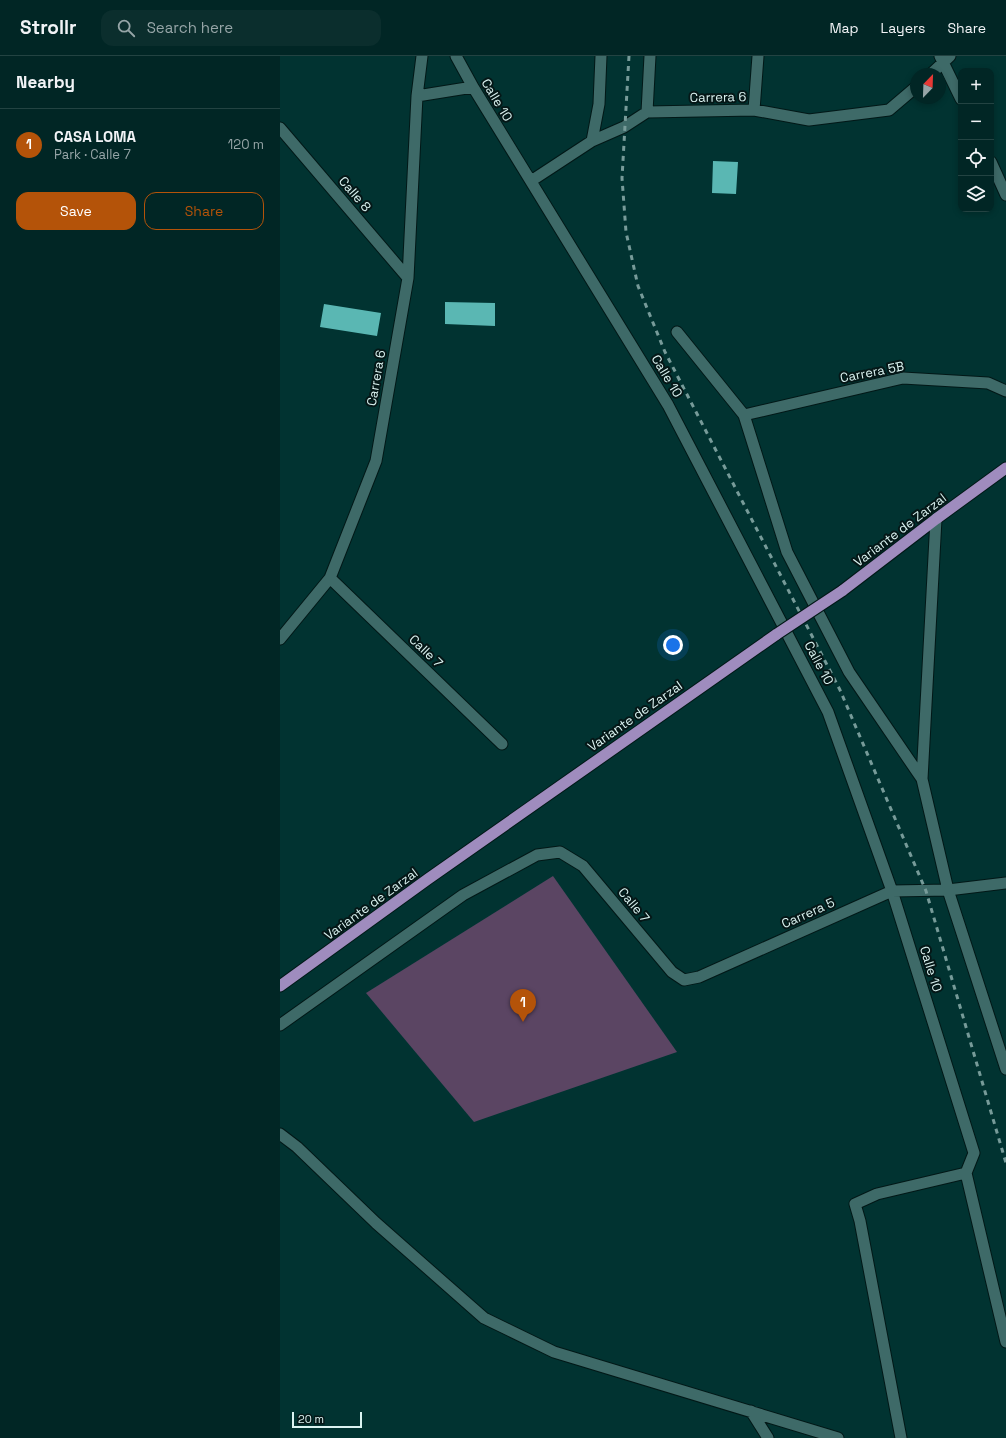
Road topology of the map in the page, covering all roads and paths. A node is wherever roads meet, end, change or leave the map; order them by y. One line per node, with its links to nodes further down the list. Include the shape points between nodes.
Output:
1 (422, 56): 11 (street, Carrera 6)
2 (456, 56): 8 (street, Calle 10)
3 (601, 56): 15 (street, via 600,104)
4 (650, 56): 13 (street)
5 (758, 56): 12 (street)
6 (945, 58): 7 (street); 9 (street)
7 (936, 68)
8 (473, 87): 11 (street); 17 (street, Calle 10)
9 (958, 91)
10 (910, 92): 12 (street, Carrera 6, via 889,110 809,120)
11 (417, 96): 19 (street, Carrera 6)
12 (754, 110): 13 (street, Carrera 6)
13 (647, 112): 15 (street, via 624,127)
14 (280, 128): 19 (street, Calle 8)
15 (592, 141): 17 (street)
16 (994, 169): 18 (street)
17 (531, 181): 31 (street, Calle 10, via 668,405 828,712)
18 (1006, 196)
19 (408, 278): 25 (street, Carrera 6, via 376,461)
20 (678, 332): 22 (street, Calle 10)
21 (1006, 391): 22 (street, Carrera 5B, via 988,383 903,378)
22 (744, 415): 28 (street, Calle 10, via 787,552 849,672)
23 (1006, 468): 24 (main road, Variante de Zarzal)
24 (936, 519): 28 (street); 33 (main road, Variante de Zarzal, bridge, via 842,591 428,879)
25 (330, 578): 26 (street, Carrera 6); 27 (street, Calle 7)
26 (280, 638)
27 (502, 744)
28 (922, 780): 30 (street, Calle 10)
29 (1006, 883): 30 (street, Carrera 5)
30 (948, 890): 31 (street, Carrera 5); 35 (street, Calle 10)
31 (892, 891): 32 (street, Carrera 5, via 699,977); 37 (street, Calle 10, via 974,1153)
32 (684, 980): 34 (street, Calle 7, via 672,972 583,866 560,852 537,855 463,895)
33 (280, 986)
34 (280, 1025)
35 (1006, 1069)
36 (280, 1134): 39 (street, via 484,1318 554,1352)
37 (966, 1173): 38 (street); 42 (street, via 877,1194 855,1204)
38 (1006, 1342)
39 (751, 1411): 40 (street); 41 (street)
40 (768, 1438)
41 (838, 1438)
42 (900, 1438)

